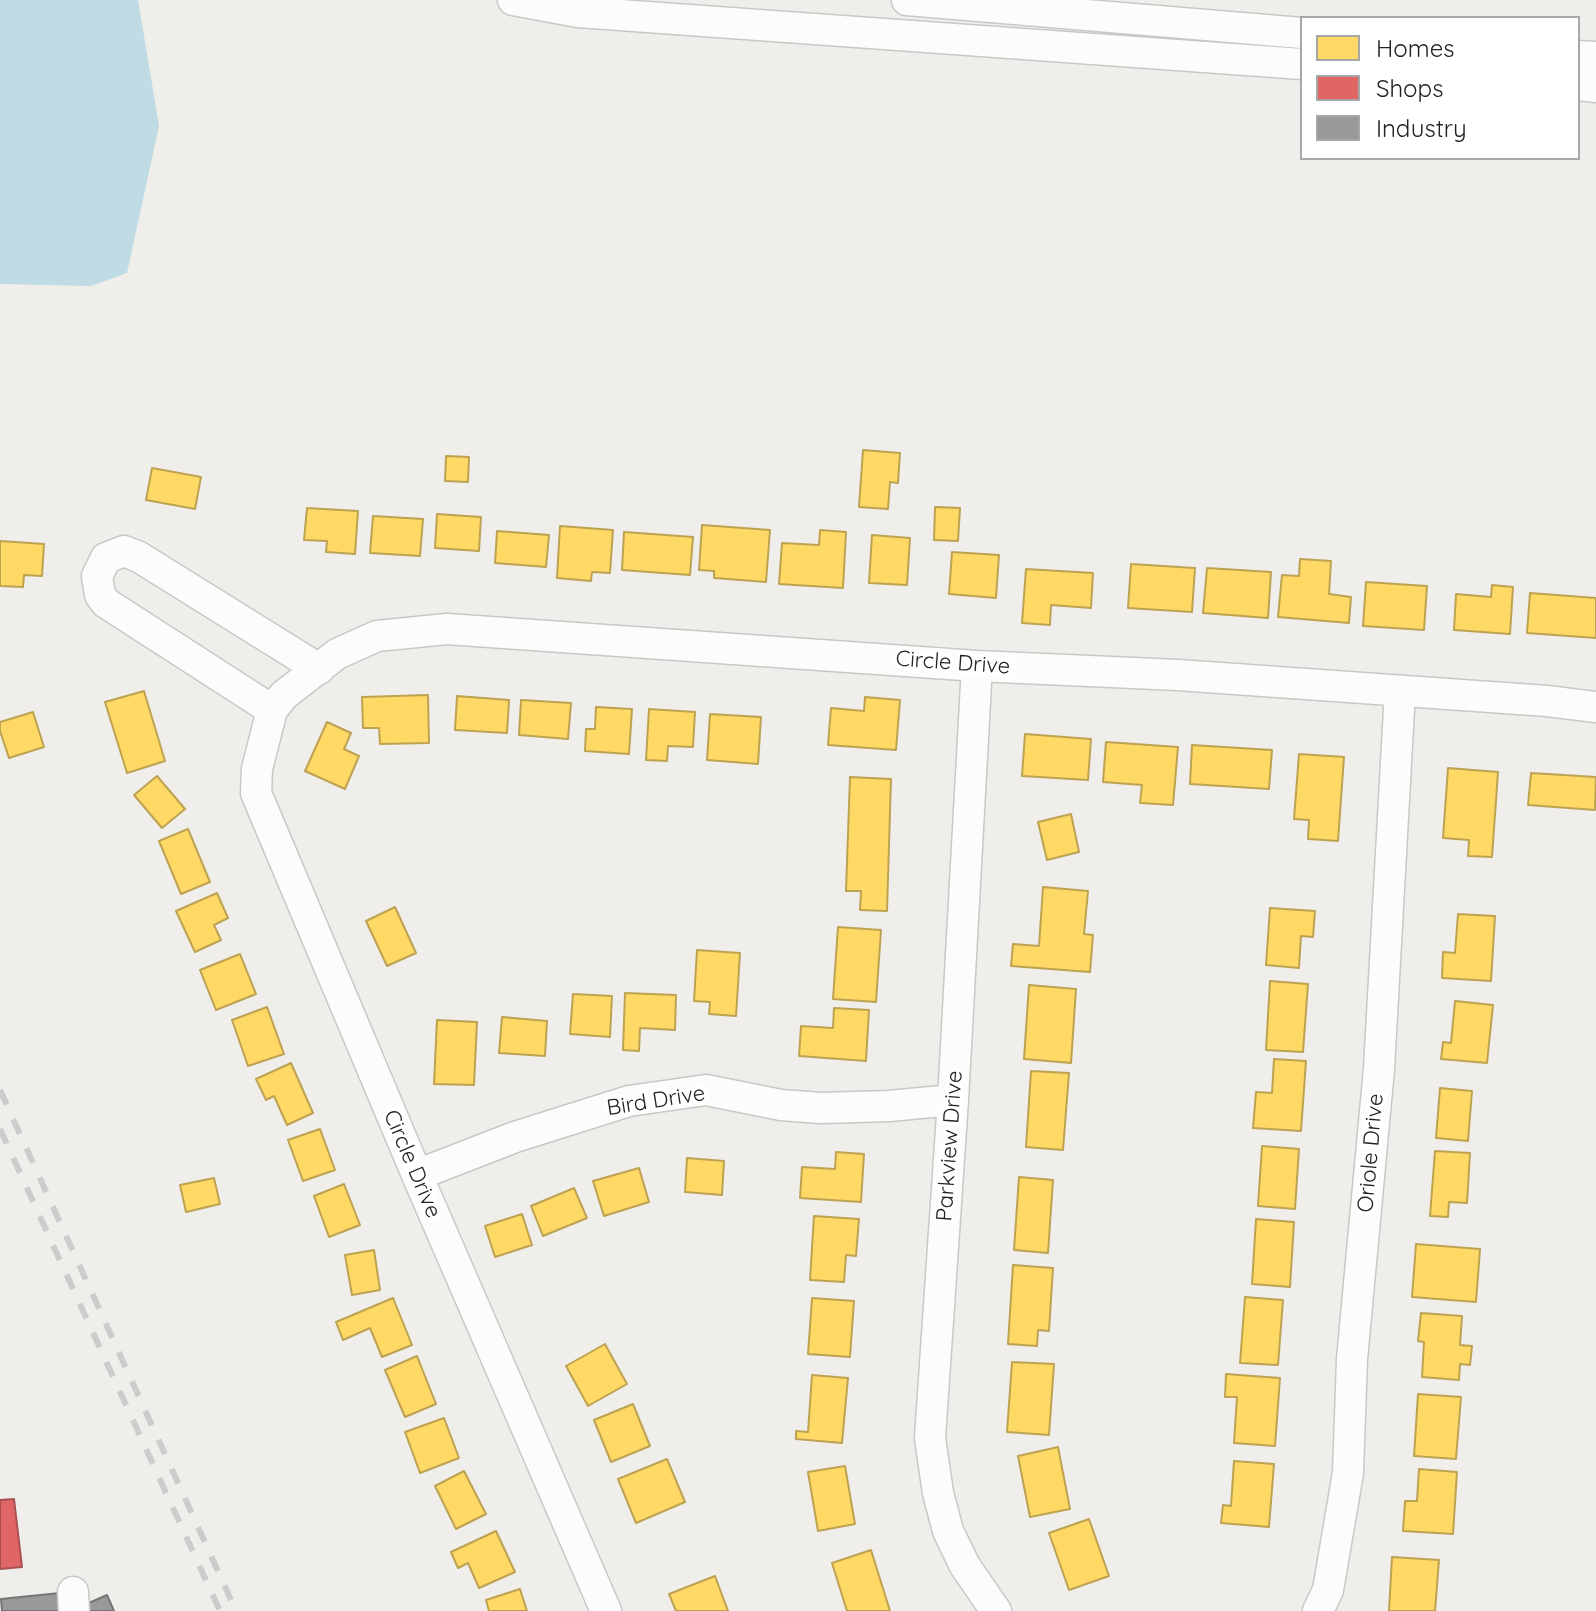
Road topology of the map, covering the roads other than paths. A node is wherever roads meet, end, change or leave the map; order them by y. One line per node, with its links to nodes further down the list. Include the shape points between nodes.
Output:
1 (513, 0): 3 (street, via 578,12)
2 (907, 0): 4 (street)
3 (702, 11): 5 (street)
4 (1300, 33)
5 (1300, 64)
6 (977, 666): 7 (street, Circle Drive, via 447,629 377,636 337,654); 8 (street, Circle Drive); 11 (street, Parkview Drive)
7 (319, 669): 10 (street, Circle Drive); 10 (street, via 139,557 124,551 106,558 97,586 106,603)
8 (1400, 691): 9 (street, Circle Drive); 15 (street, Oriole Drive, via 1379,1069 1352,1359 1348,1473 1328,1590)
9 (1596, 707)
10 (272, 710): 12 (street, Circle Drive, via 256,793)
11 (953, 1100): 12 (street, Bird Drive, via 821,1108 706,1090 629,1101); 14 (street, Parkview Drive, via 930,1438 948,1531)
12 (417, 1175): 13 (street, Circle Drive)
13 (606, 1611)
14 (996, 1611)
15 (1318, 1611)

